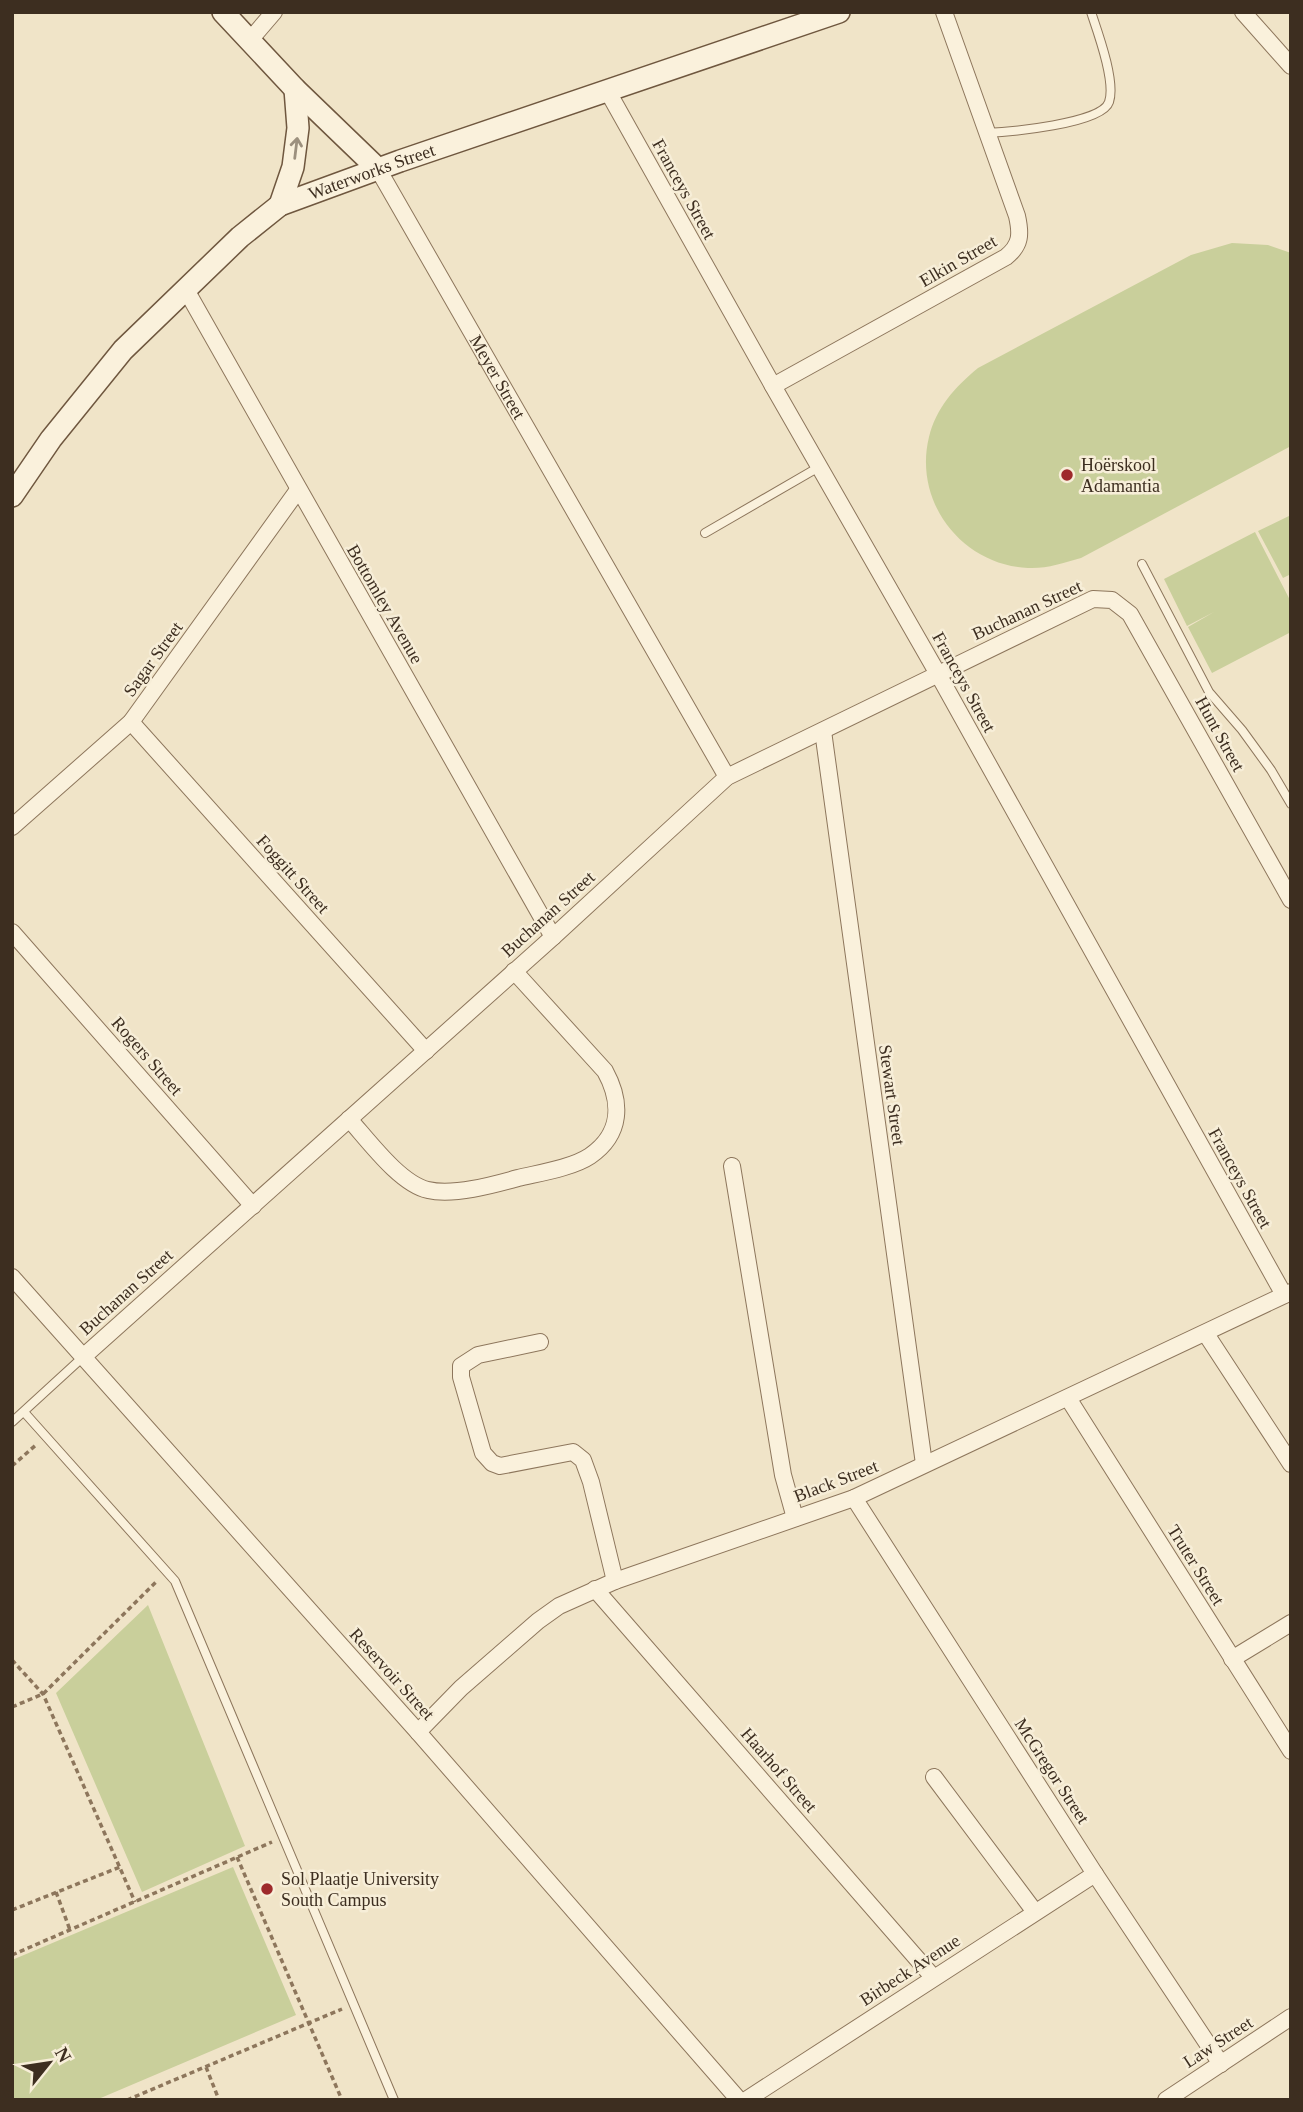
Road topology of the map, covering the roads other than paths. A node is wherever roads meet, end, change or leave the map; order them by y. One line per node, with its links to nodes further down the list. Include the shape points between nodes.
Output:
1 (223, 12): 7 (street, Meyer Street)
2 (274, 12): 7 (street)
3 (839, 12): 10 (street, Waterworks Street)
4 (944, 12): 11 (street, Elkin Street)
5 (1091, 12): 11 (lane, via 1108,69 1110,100 1105,109 1071,122)
6 (1243, 12): 8 (street)
7 (250, 40): 9 (street, Meyer Street)
8 (1289, 61)
9 (295, 89): 12 (street, Meyer Street); 13 (street, one-way to 9, via 293,167 298,128)
10 (607, 90): 12 (street, Waterworks Street); 15 (street, Franceys Street)
11 (986, 133): 15 (street, Elkin Street, via 1017,216 1019,244 1006,257)
12 (378, 169): 13 (street, Waterworks Street); 25 (street, Meyer Street)
13 (280, 205): 14 (street, Waterworks Street)
14 (185, 288): 17 (street, Bottomley Avenue); 18 (street, Waterworks Street, via 123,350)
15 (773, 386): 16 (street, Franceys Street)
16 (819, 467): 19 (lane); 22 (street, Franceys Street)
17 (298, 490): 23 (street, Sagar Street); 30 (street, Bottomley Avenue)
18 (12, 496)
19 (705, 533)
20 (1142, 564): 26 (lane, via 1209,691 1242,730)
21 (1104, 598): 22 (street, Buchanan Street, via 1081,604); 28 (street, Hunt Street, via 1130,614)
22 (938, 674): 24 (street, Buchanan Street); 37 (street, Franceys Street)
23 (131, 722): 27 (street, Sagar Street); 32 (street, Foggitt Street)
24 (823, 731): 25 (street, Buchanan Street); 44 (street, Stewart Street)
25 (727, 777): 30 (street, Buchanan Street)
26 (1291, 804)
27 (12, 827)
28 (1291, 901)
29 (12, 932): 35 (street, Rogers Street)
30 (553, 937): 31 (street, Buchanan Street)
31 (514, 971): 32 (street, Buchanan Street); 33 (street, via 605,1071 613,1086 617,1117 606,1140 589,1156 491,1185 427,1190 410,1182)
32 (426, 1051): 33 (street, Buchanan Street)
33 (349, 1119): 35 (street, Buchanan Street)
34 (732, 1166): 47 (street, via 783,1475)
35 (253, 1206): 40 (street, Buchanan Street)
36 (12, 1277): 40 (street, Reservoir Street)
37 (1287, 1294): 38 (street, Black Street)
38 (1206, 1334): 41 (street, Black Street); 45 (street)
39 (540, 1342): 48 (street, via 478,1355 461,1366 483,1453 500,1466 578,1454 591,1482)
40 (83, 1357): 42 (lane); 52 (street, Reservoir Street)
41 (1068, 1398): 44 (street, Black Street); 51 (street, Truter Street)
42 (24, 1412): 43 (lane); 60 (lane, via 175,1581)
43 (12, 1422)
44 (924, 1464): 46 (street, Black Street)
45 (1291, 1464)
46 (854, 1497): 47 (street, Black Street); 55 (street, McGregor Street)
47 (795, 1518): 48 (street, Black Street)
48 (615, 1581): 49 (street, Black Street)
49 (595, 1589): 52 (street, Black Street, via 538,1621); 57 (street, Haarhof Street)
50 (1291, 1623): 51 (street)
51 (1232, 1659): 53 (street, Truter Street)
52 (418, 1732): 61 (street, Reservoir Street)
53 (1291, 1751)
54 (934, 1777): 56 (street)
55 (1095, 1874): 56 (street, Birbeck Avenue); 59 (street, McGregor Street)
56 (1035, 1912): 57 (street, Birbeck Avenue)
57 (933, 1977): 62 (street, Birbeck Avenue)
58 (1291, 2017): 59 (street, Law Street)
59 (1221, 2064): 63 (street, Law Street)
60 (394, 2100)
61 (739, 2100)
62 (746, 2100)
63 (1166, 2100)

